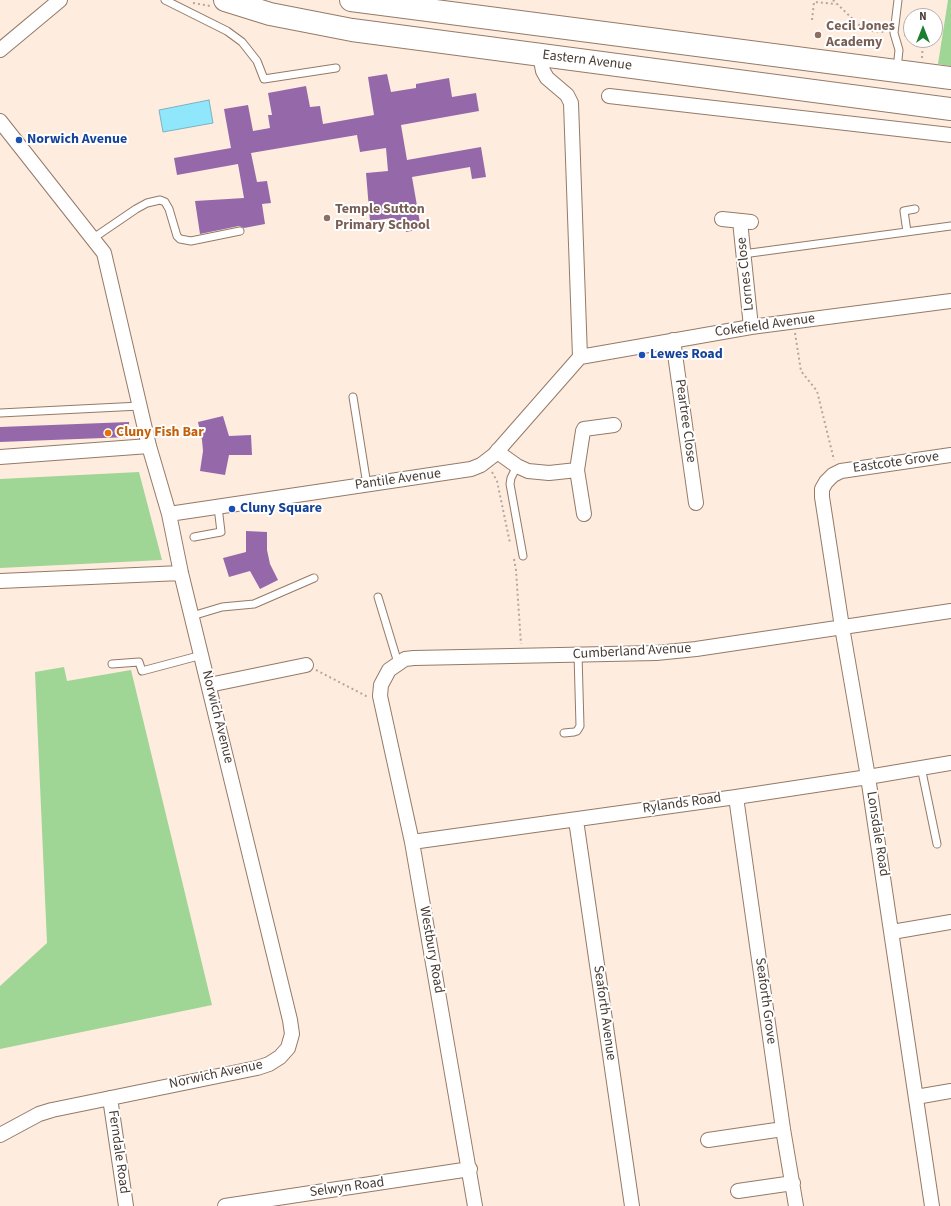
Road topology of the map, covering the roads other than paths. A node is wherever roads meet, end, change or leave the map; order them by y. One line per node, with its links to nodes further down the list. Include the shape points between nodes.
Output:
1 (60, 0): 6 (street)
2 (165, 0): 8 (lane, via 227,31 242,42 257,60 264,79)
3 (225, 0): 7 (main road, Eastern Avenue, via 270,14 352,30)
4 (351, 0): 9 (main road)
5 (898, 0): 9 (lane, via 894,33 899,50)
6 (0, 50)
7 (540, 55): 12 (main road, Eastern Avenue); 25 (street, via 547,78 571,103)
8 (336, 68)
9 (896, 71): 10 (main road)
10 (951, 78)
11 (609, 96): 14 (street)
12 (951, 109)
13 (0, 121): 20 (street, Norwich Avenue)
14 (951, 135)
15 (915, 209): 19 (lane, via 904,211)
16 (722, 219): 21 (street, Lornes Close, via 745,222)
17 (951, 226): 19 (lane)
18 (240, 231): 20 (lane, via 191,241 180,239 169,209 165,202 160,200 136,209)
19 (907, 232): 21 (lane)
20 (92, 239): 27 (street, Norwich Avenue, via 104,253)
21 (743, 254): 23 (street, Lornes Close)
22 (951, 301): 23 (street, Cokefield Avenue)
23 (752, 327): 24 (street, Cokefield Avenue)
24 (673, 340): 25 (street, Cokefield Avenue); 38 (street, Peartree Close)
25 (580, 357): 31 (street, Pantile Avenue)
26 (353, 397): 37 (lane)
27 (140, 406): 28 (lane); 30 (street, Norwich Avenue)
28 (0, 413)
29 (614, 425): 35 (street, via 584,429)
30 (149, 446): 33 (street); 40 (street, Norwich Avenue)
31 (498, 450): 34 (street); 37 (street, Pantile Avenue, via 471,469)
32 (951, 455): 36 (street, Eastcote Grove)
33 (0, 457)
34 (517, 466): 35 (street, via 537,473); 43 (lane, via 510,484)
35 (577, 470): 41 (street)
36 (839, 472): 50 (street, Lonsdale Road, via 826,482 822,488 822,497)
37 (367, 485): 39 (street, Pantile Avenue)
38 (696, 503)
39 (218, 507): 40 (street, Pantile Avenue); 42 (lane, via 221,532)
40 (169, 514): 44 (street, Norwich Avenue)
41 (584, 514)
42 (194, 537)
43 (523, 556)
44 (181, 573): 46 (street); 49 (street, Norwich Avenue)
45 (314, 578): 49 (lane, via 254,604 222,607)
46 (0, 581)
47 (378, 597): 53 (lane)
48 (951, 611): 50 (street, Cumberland Avenue)
49 (192, 616): 52 (street, Norwich Avenue)
50 (842, 627): 51 (street, Cumberland Avenue, via 696,649 656,653); 60 (street, Lonsdale Road)
51 (578, 654): 53 (street, Cumberland Avenue, via 414,658); 57 (lane, via 580,726 577,731)
52 (202, 655): 54 (lane, via 142,671 139,662); 56 (street, Norwich Avenue)
53 (398, 663): 63 (street, Westbury Road, via 384,678 380,700)
54 (112, 664)
55 (306, 665): 56 (street)
56 (209, 685): 69 (street, Norwich Avenue, via 292,1034 288,1048 269,1064)
57 (564, 733)
58 (951, 763): 59 (street, Rylands Road)
59 (921, 767): 60 (street, Rylands Road); 64 (lane)
60 (868, 777): 61 (street, Rylands Road); 66 (street, Lonsdale Road)
61 (736, 797): 62 (street, Rylands Road); 70 (street, Seaforth Grove)
62 (576, 820): 63 (street, Rylands Road); 79 (street, Seaforth Avenue)
63 (412, 842): 73 (street, Westbury Road)
64 (936, 844)
65 (951, 922): 66 (street)
66 (892, 932): 68 (street, Lonsdale Road)
67 (951, 1091): 68 (street)
68 (916, 1097): 81 (street, Lonsdale Road)
69 (110, 1098): 71 (street, Norwich Avenue, via 39,1114); 76 (street, Ferndale Road)
70 (783, 1129): 72 (street); 74 (street, Seaforth Grove)
71 (0, 1135)
72 (708, 1140)
73 (470, 1170): 77 (street, Selwyn Road); 78 (street, Westbury Road)
74 (793, 1183): 75 (street); 80 (street, Seaforth Grove)
75 (738, 1191)
76 (126, 1206)
77 (225, 1206)
78 (475, 1206)
79 (632, 1206)
80 (796, 1206)
81 (932, 1206)

